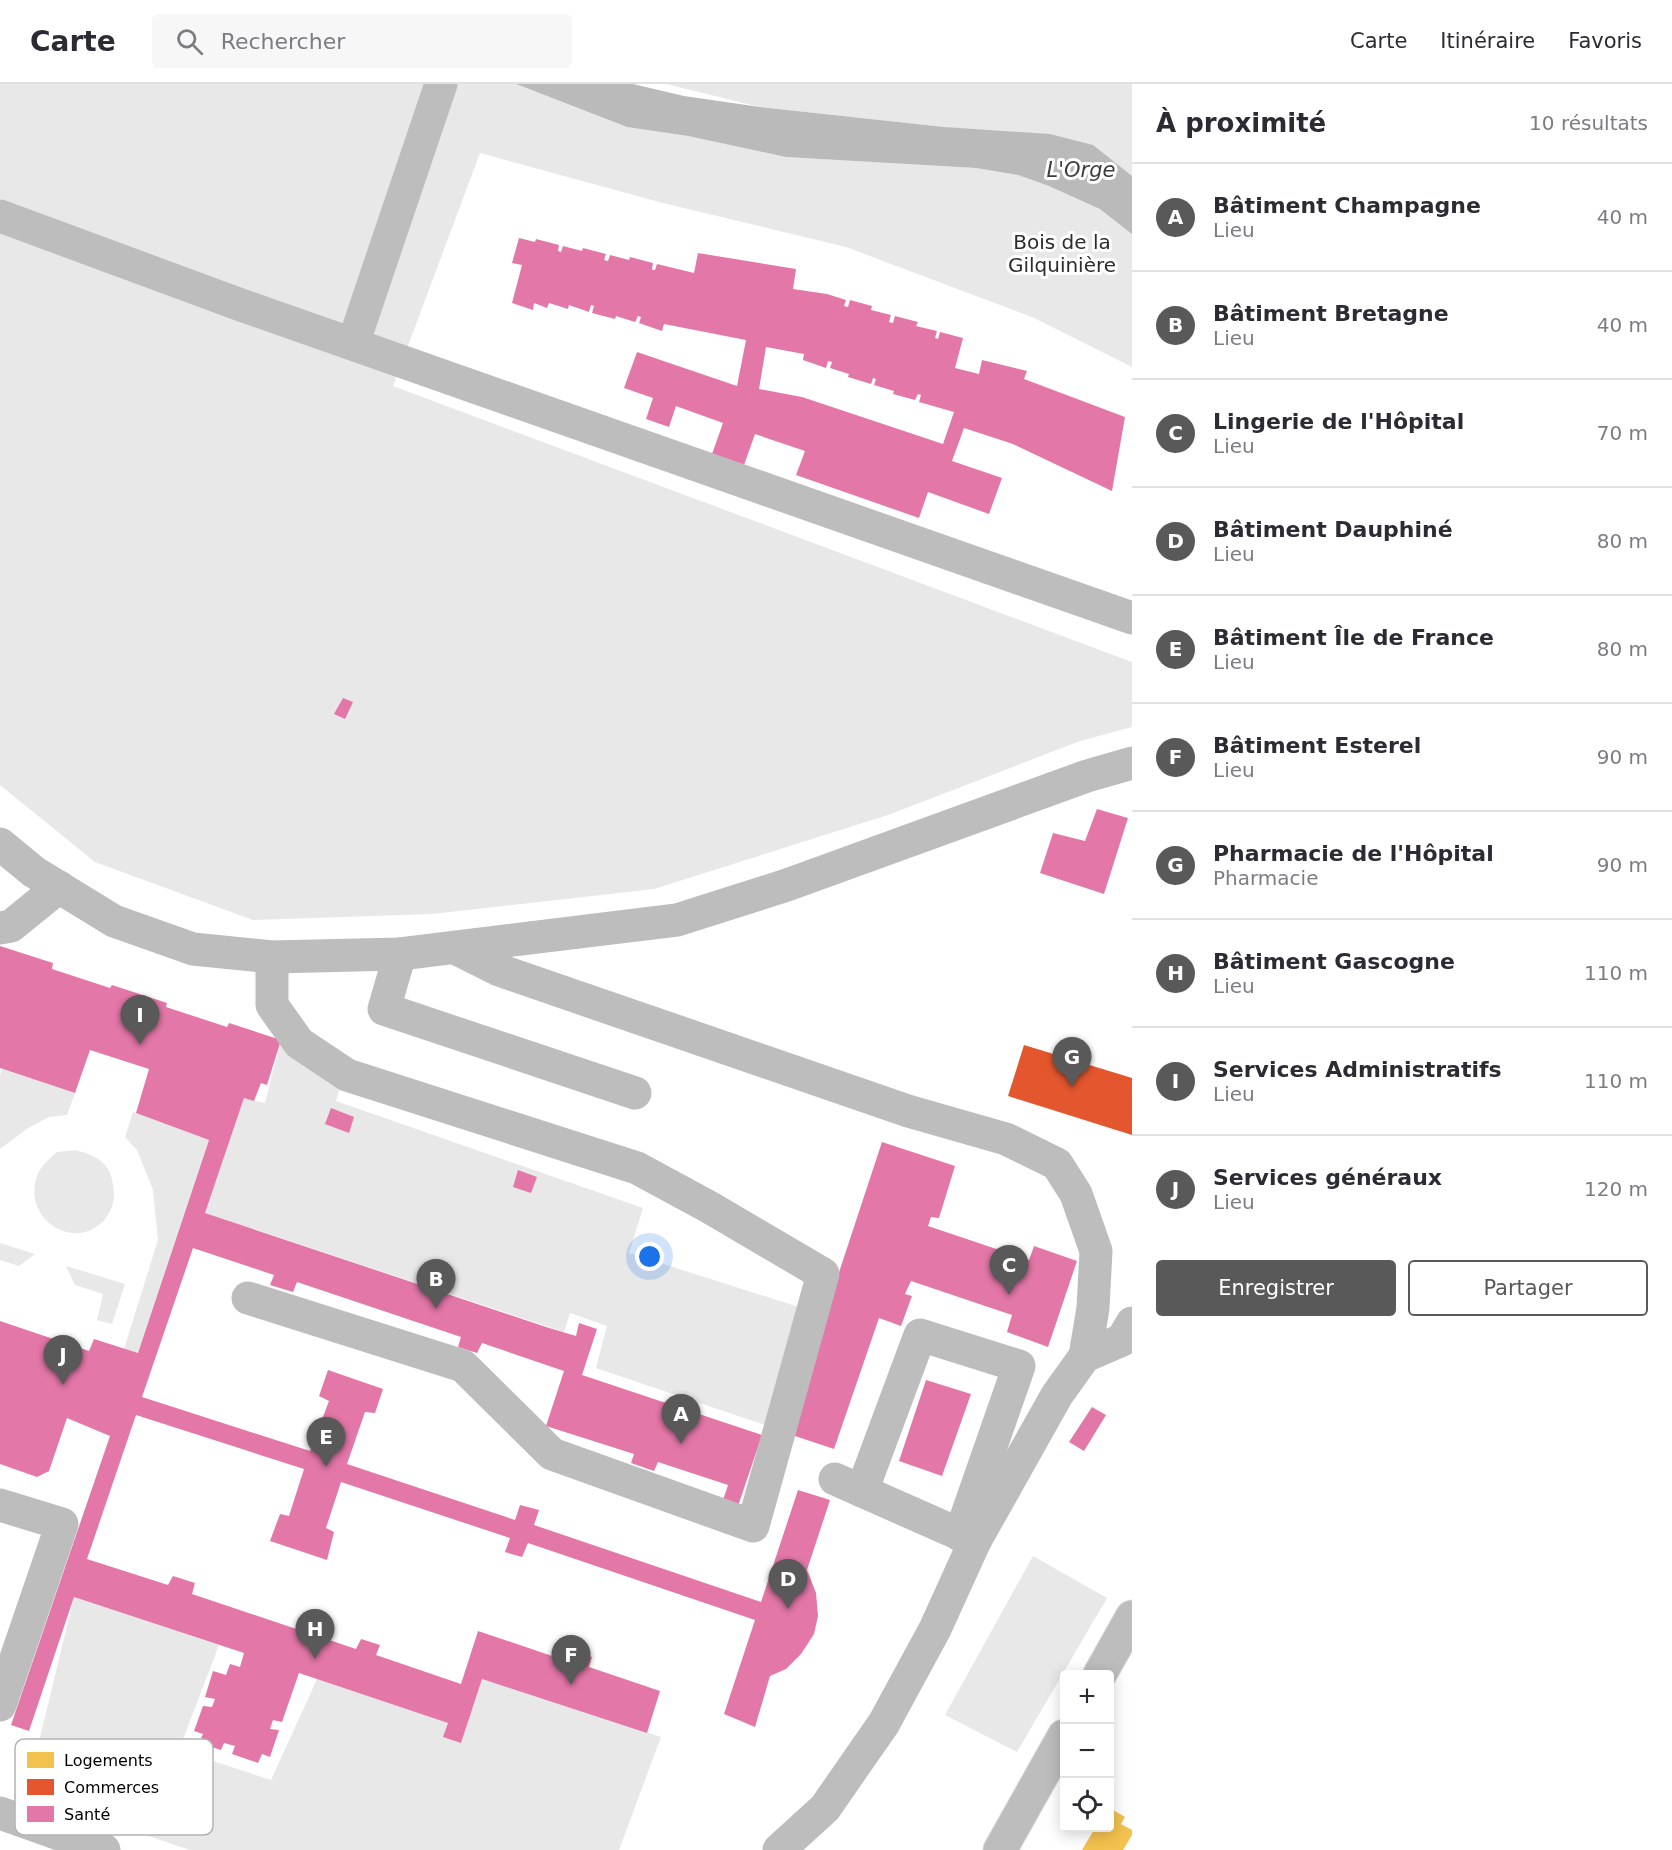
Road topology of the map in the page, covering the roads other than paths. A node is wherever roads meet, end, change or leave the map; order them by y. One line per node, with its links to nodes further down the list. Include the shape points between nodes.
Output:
1 (441, 85): 3 (main road)
2 (0, 216): 3 (main road)
3 (353, 344): 4 (main road)
4 (1132, 618)
5 (1132, 763): 9 (main road, via 677,920)
6 (0, 844): 7 (main road)
7 (59, 887): 8 (main road, via 11,926); 11 (main road, via 114,921 193,949)
8 (0, 928)
9 (455, 948): 10 (main road); 15 (main road, via 510,974 908,1111 1006,1138 1057,1164 1077,1194 1096,1251 1094,1308)
10 (400, 954): 11 (main road); 12 (main road, via 384,1009)
11 (272, 957): 13 (main road, via 272,1005 299,1043 347,1075 637,1168 823,1274 753,1526 552,1454 463,1366)
12 (635, 1093)
13 (248, 1298)
14 (1132, 1323): 15 (main road, via 1122,1340)
15 (1085, 1356): 17 (main road)
16 (0, 1505): 20 (main road, via 62,1524)
17 (968, 1538): 17 (main road, via 1019,1366 920,1335 848,1485); 26 (main road, via 935,1629 884,1723 825,1808)
18 (1132, 1617): 19 (main road)
19 (1102, 1670)
20 (0, 1705)
21 (1060, 1745): 27 (main road)
22 (0, 1813): 23 (main road)
23 (15, 1818)
24 (62, 1835): 25 (main road)
25 (104, 1850)
26 (779, 1850)
27 (1000, 1850)

